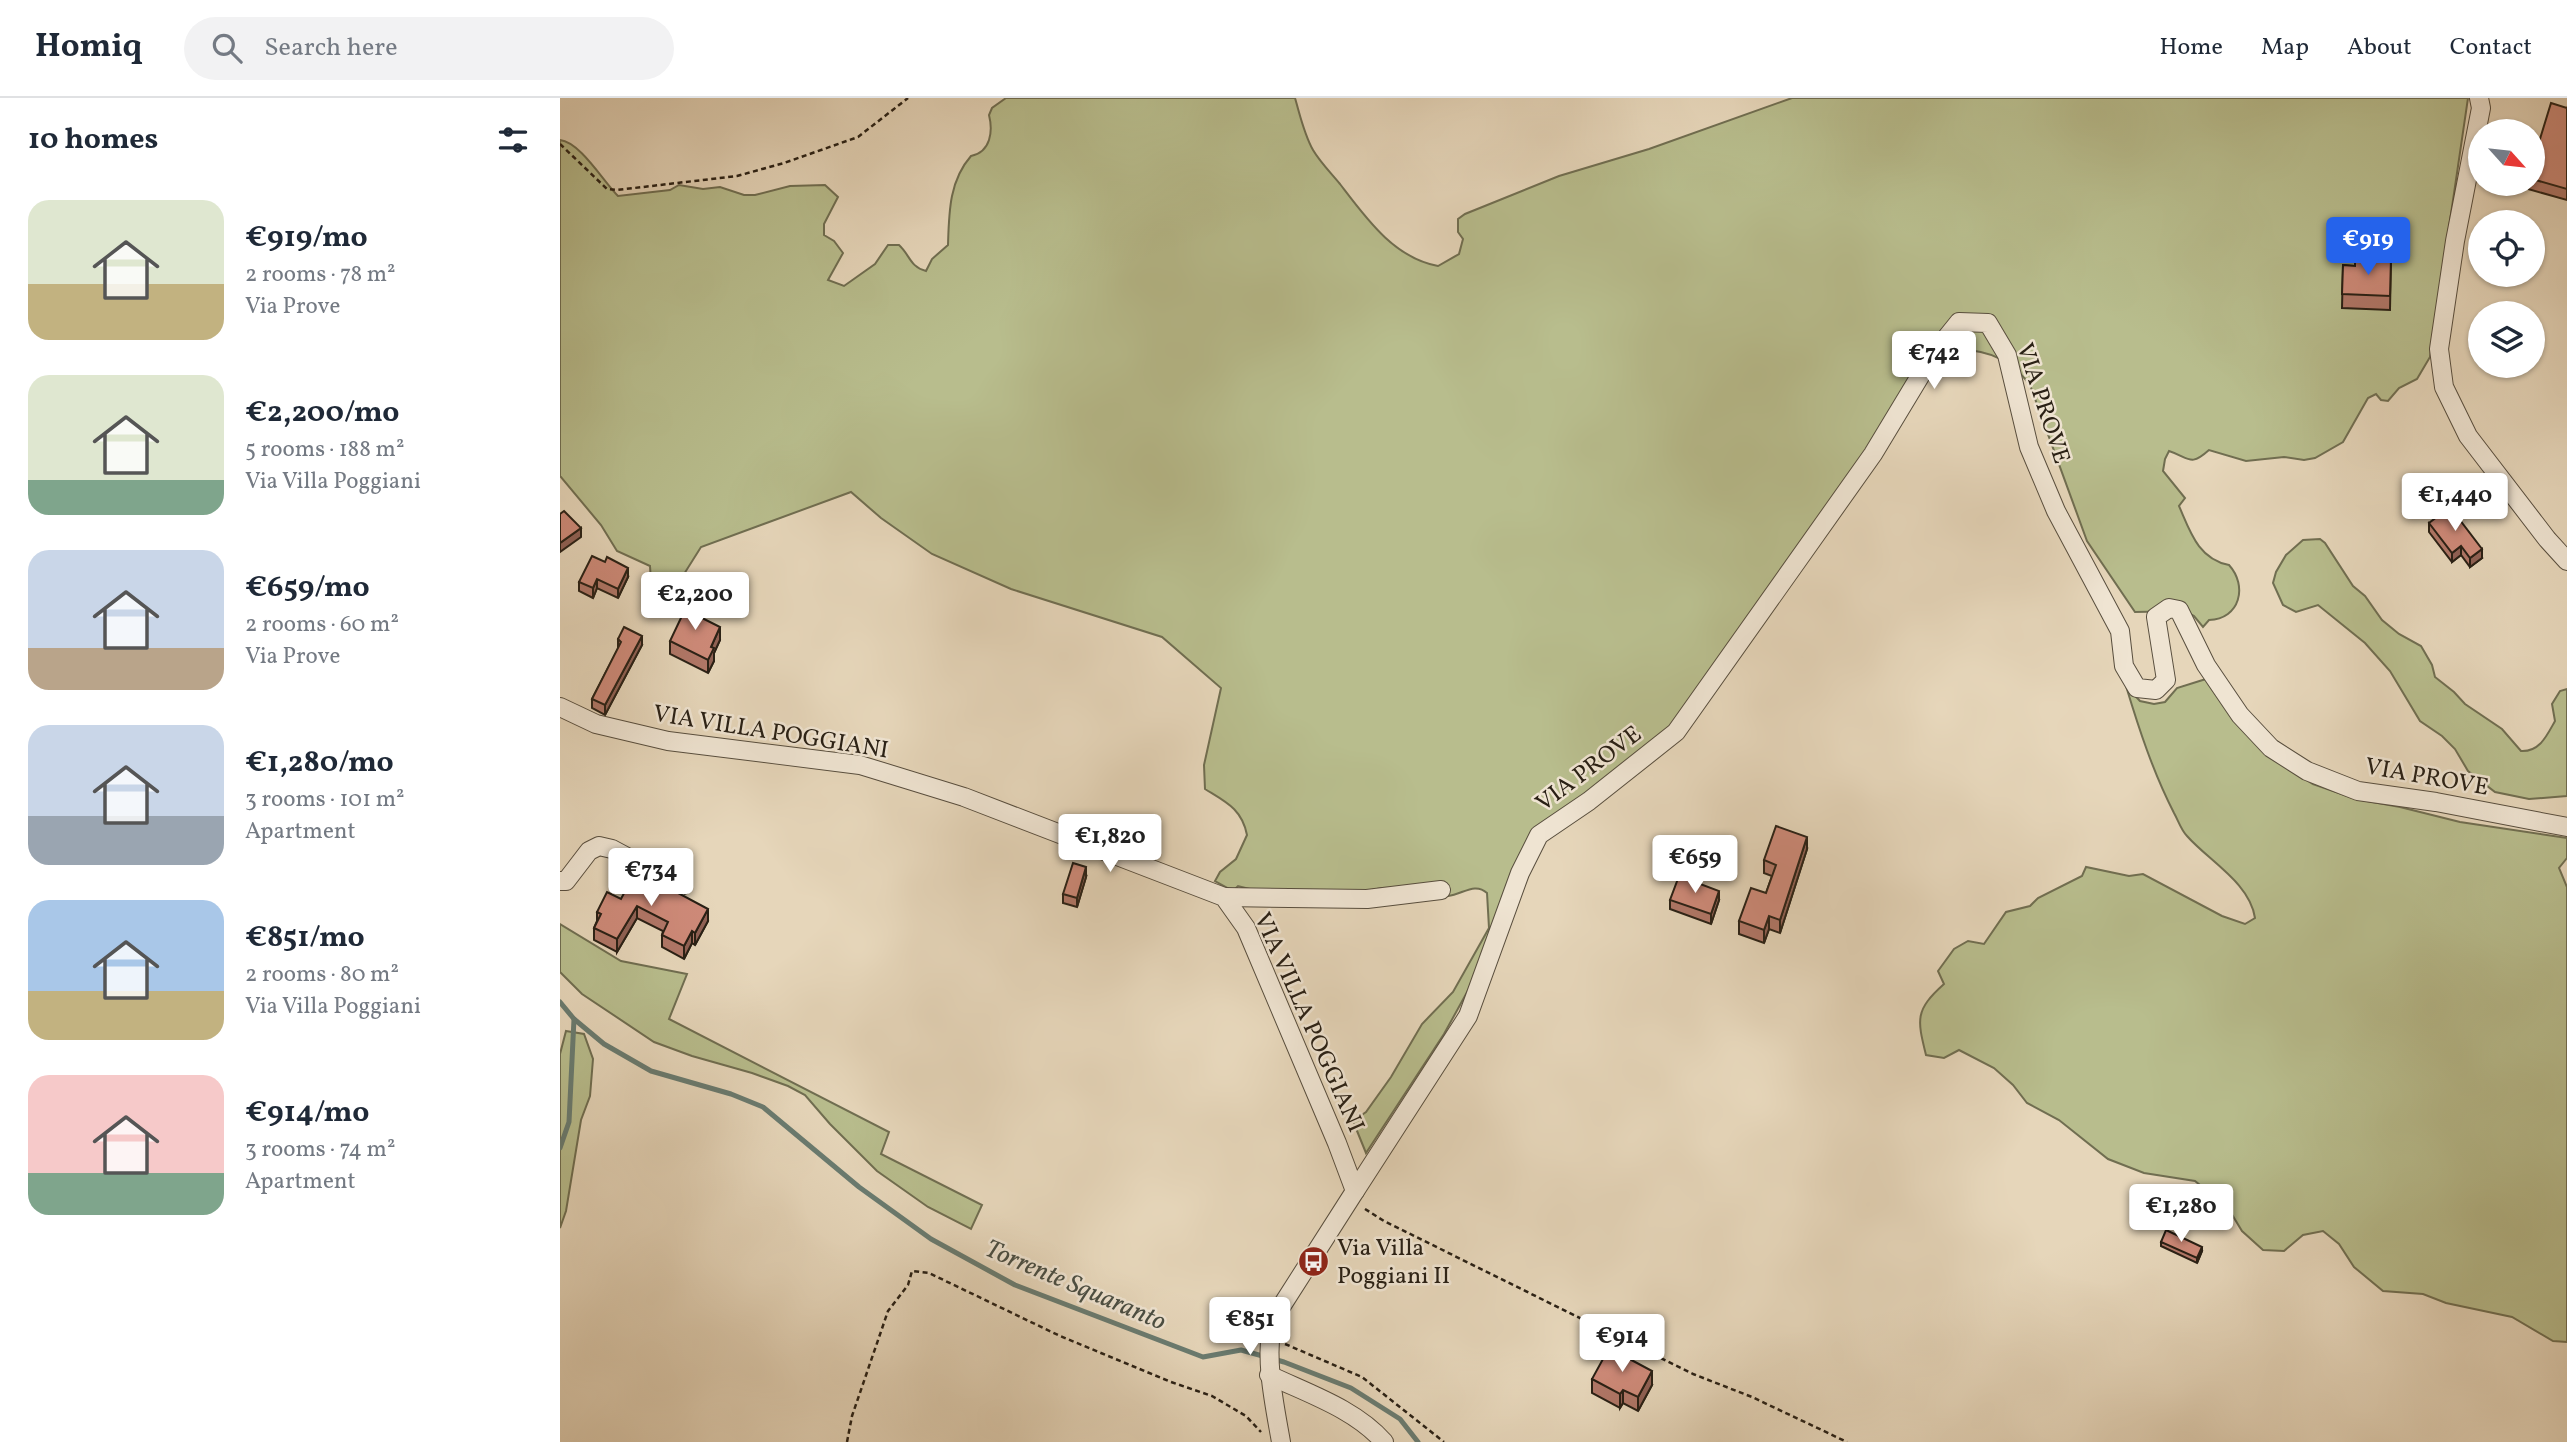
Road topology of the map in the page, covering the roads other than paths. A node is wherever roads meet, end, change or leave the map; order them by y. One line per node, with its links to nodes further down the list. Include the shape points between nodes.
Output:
1 (2479, 98): 2 (street, via 2481,108 2439,349 2444,387 2468,436)
2 (2567, 561)
3 (560, 707): 8 (street, VIA VILLA POGGIANI, via 596,724 668,741 860,765 964,797)
4 (2567, 827): 9 (street, VIA PROVE, via 2358,791 2307,771 2271,748 2240,715 2206,665 2179,610 2168,608 2156,617 2166,680 2155,690 2137,688 2124,666 2120,631 2056,511 2029,447 2007,355 1988,323 1959,321 1934,353 1873,454 1676,732 1539,835 1520,873 1468,1016)
5 (560, 881): 6 (street, via 566,881 599,846)
6 (681, 886)
7 (1441, 891): 8 (street, via 1367,899)
8 (1224, 897): 9 (street, VIA VILLA POGGIANI, via 1246,928)
9 (1354, 1191): 10 (street, via 1272,1321)
10 (1269, 1375): 11 (street); 12 (street, via 1347,1412)
11 (1281, 1442)
12 (1384, 1442)

